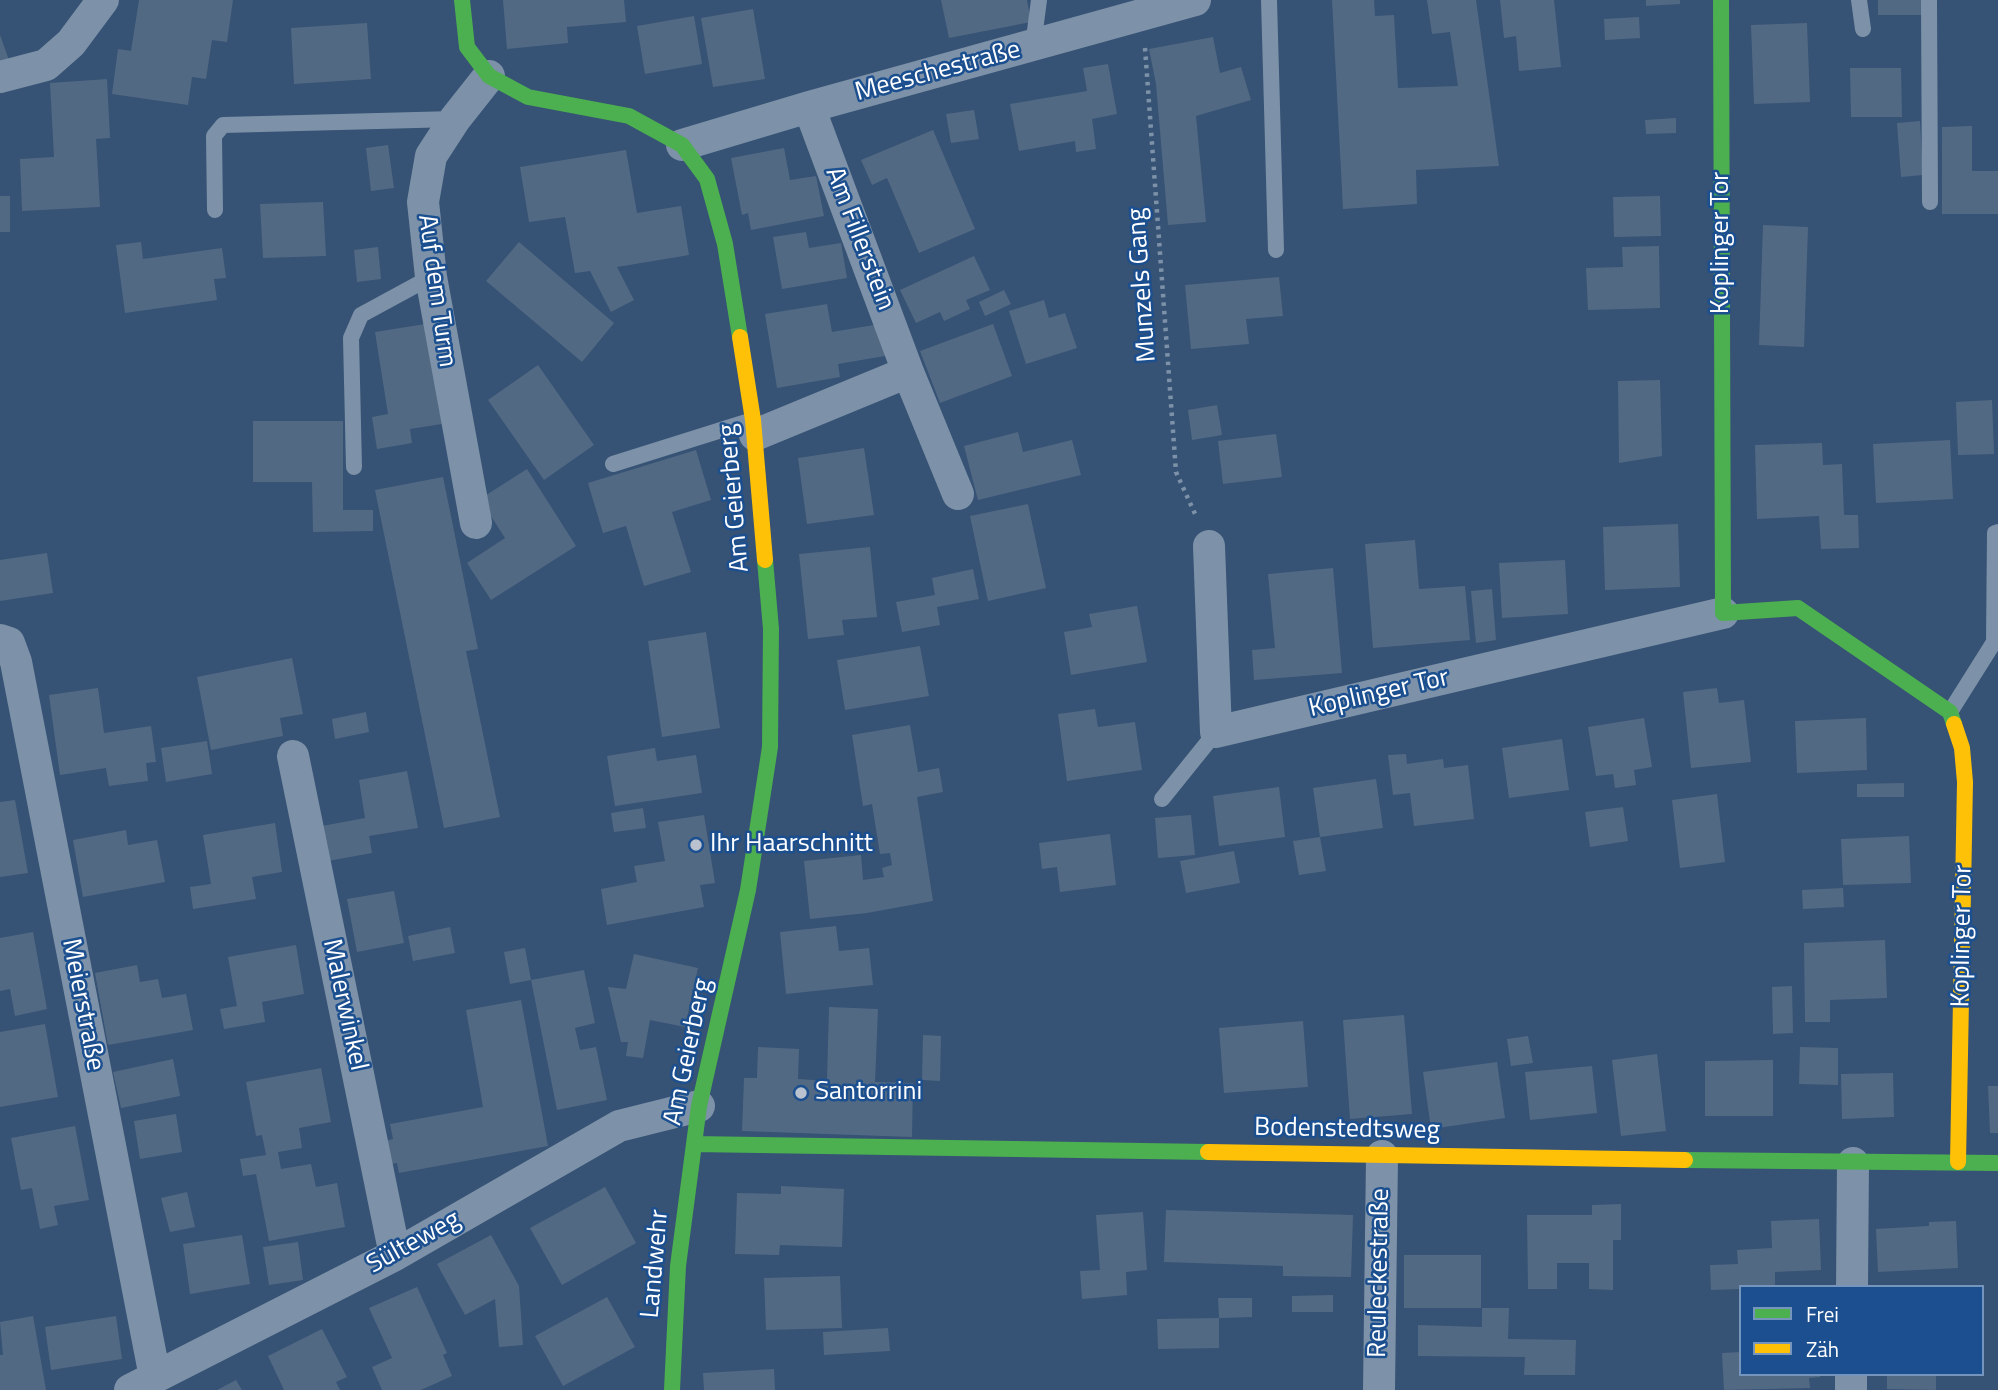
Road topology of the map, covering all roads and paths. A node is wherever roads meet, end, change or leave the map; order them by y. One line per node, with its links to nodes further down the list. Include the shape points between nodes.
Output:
1 (103, 0): 13 (street, via 71,43 46,65)
2 (462, 0): 12 (street, Am Geierberg, via 467,47)
3 (1039, 0): 11 (lane)
4 (1195, 0): 9 (street, Meeschestraße)
5 (1269, 0): 19 (lane)
6 (1721, 0): 29 (street, Koplinger Tor)
7 (1859, 0): 10 (lane)
8 (1929, 0): 17 (lane)
9 (1142, 14): 11 (street, Meeschestraße); 28 (path, Munzels Gang, via 1176,472)
10 (1864, 29)
11 (1034, 46): 14 (street, Meeschestraße)
12 (489, 76): 15 (street, Auf dem Turm); 16 (street, Am Geierberg, via 528,97 629,116)
13 (0, 77)
14 (809, 107): 16 (street, Meeschestraße); 21 (street, Am Fillerstein)
15 (455, 119): 18 (lane, via 223,125 214,136); 20 (street, Auf dem Turm, via 430,156 424,202)
16 (682, 145): 22 (street, Am Geierberg, via 707,179 725,244)
17 (1930, 202)
18 (215, 210)
19 (1276, 250)
20 (430, 277): 24 (lane, via 361,316 351,338); 26 (street, Auf dem Turm)
21 (908, 372): 22 (street); 25 (street, Am Fillerstein)
22 (754, 427): 23 (lane); 35 (street, Am Geierberg, via 771,629 770,747 748,890)
23 (613, 464)
24 (354, 467)
25 (958, 494)
26 (476, 523)
27 (1998, 532): 31 (lane, via 1994,642)
28 (1209, 546): 32 (street)
29 (1723, 613): 31 (street, Koplinger Tor, via 1798,608); 32 (street, Koplinger Tor)
30 (0, 640): 43 (street, Meierstraße, via 9,643 16,662)
31 (1950, 712): 38 (street, Koplinger Tor, via 1962,748 1965,782)
32 (1216, 732): 34 (lane)
33 (293, 755): 41 (street, Malerwinkel)
34 (1162, 799)
35 (699, 1106): 36 (street, Am Geierberg); 41 (street, Sülteweg, via 619,1126)
36 (694, 1144): 37 (street, Bodenstedtsweg); 44 (street, Landwehr, via 678,1266)
37 (1382, 1156): 39 (street, Bodenstedtsweg); 45 (street, Reuleckestraße)
38 (1958, 1162): 39 (street, Bodenstedtsweg); 40 (street, Bodenstedtsweg)
39 (1853, 1163): 42 (street)
40 (1998, 1163)
41 (394, 1255): 43 (street, Sülteweg)
42 (1852, 1285)
43 (143, 1384)
44 (672, 1390)
45 (1379, 1390)

